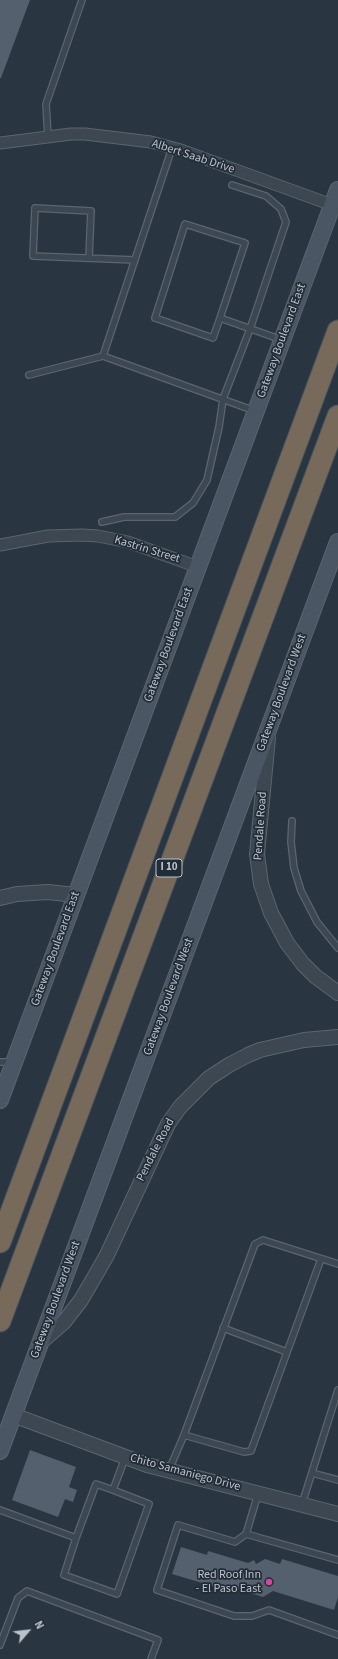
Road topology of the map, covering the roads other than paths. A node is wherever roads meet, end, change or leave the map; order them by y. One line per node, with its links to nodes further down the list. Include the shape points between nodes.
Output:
1 (82, 0): 2 (lane, via 46,104)
2 (48, 137): 3 (street, Albert Saab Drive); 4 (street, Albert Saab Drive, via 85,134 129,139)
3 (0, 144)
4 (172, 148): 7 (street, Albert Saab Drive); 9 (lane)
5 (232, 185): 11 (lane, via 266,196 281,209 286,222)
6 (338, 190): 7 (main road, Gateway Boulevard East)
7 (332, 205): 13 (main road, Gateway Boulevard East)
8 (89, 258): 8 (lane, via 33,256 35,208 91,211); 9 (lane)
9 (135, 260): 14 (lane)
10 (220, 318): 10 (lane, via 214,338 155,318 185,224 245,243); 11 (lane)
11 (250, 329): 13 (lane); 16 (lane)
12 (338, 331): 32 (highway, I 10)
13 (282, 340): 17 (main road, Gateway Boulevard East)
14 (103, 356): 15 (lane); 16 (lane)
15 (29, 375)
16 (223, 399): 17 (lane); 19 (lane, via 207,480 193,503 175,517 124,517)
17 (256, 412): 22 (main road, Gateway Boulevard East)
18 (338, 416): 35 (highway, I 10)
19 (102, 522)
20 (338, 542): 23 (main road, Gateway Boulevard West)
21 (0, 545): 22 (street, Kastrin Street, via 48,536 98,536 128,542)
22 (198, 567): 25 (main road, Gateway Boulevard East)
23 (270, 726): 28 (street, Pendale Road, via 258,854 261,884 277,927 287,943 315,976); 37 (main road, Gateway Boulevard West)
24 (292, 821): 27 (lane, via 294,868 300,890 317,922)
25 (76, 895): 26 (street, via 48,892); 30 (main road, Gateway Boulevard East)
26 (0, 898)
27 (338, 948)
28 (338, 993)
29 (338, 1037): 37 (street, Pendale Road, via 304,1040 248,1055 209,1078 180,1107 168,1124 107,1255 81,1300 64,1322)
30 (7, 1062): 31 (main road, Gateway Boulevard East)
31 (0, 1100)
32 (0, 1242)
33 (321, 1259): 34 (lane); 36 (lane, via 263,1240 255,1244); 38 (lane)
34 (338, 1264)
35 (0, 1321)
36 (223, 1328): 38 (lane); 41 (lane)
37 (40, 1343): 40 (main road, Gateway Boulevard West)
38 (287, 1352): 41 (lane, via 251,1451 244,1452)
39 (338, 1390): 45 (lane)
40 (13, 1415): 42 (main road, Gateway Boulevard West); 43 (street, Chito Samaniego Drive)
41 (184, 1435): 44 (lane)
42 (0, 1451)
43 (125, 1457): 44 (street, Chito Samaniego Drive); 47 (lane)
44 (169, 1470): 48 (street, Chito Samaniego Drive)
45 (312, 1473): 46 (lane); 49 (lane)
46 (338, 1480)
47 (113, 1490): 53 (lane, via 96,1484); 53 (lane, via 149,1504 117,1594 64,1575)
48 (258, 1493): 49 (street, Chito Samaniego Drive); 52 (lane)
49 (302, 1504): 51 (street, Chito Samaniego Drive)
50 (0, 1510): 53 (lane)
51 (338, 1514)
52 (246, 1534): 54 (lane); 55 (lane, via 235,1542 178,1525 157,1590 234,1616 252,1616 269,1610)
53 (76, 1538)
54 (338, 1560)
55 (338, 1635)
56 (0, 1646): 57 (lane, via 18,1598 27,1590 158,1640)
57 (151, 1659)

